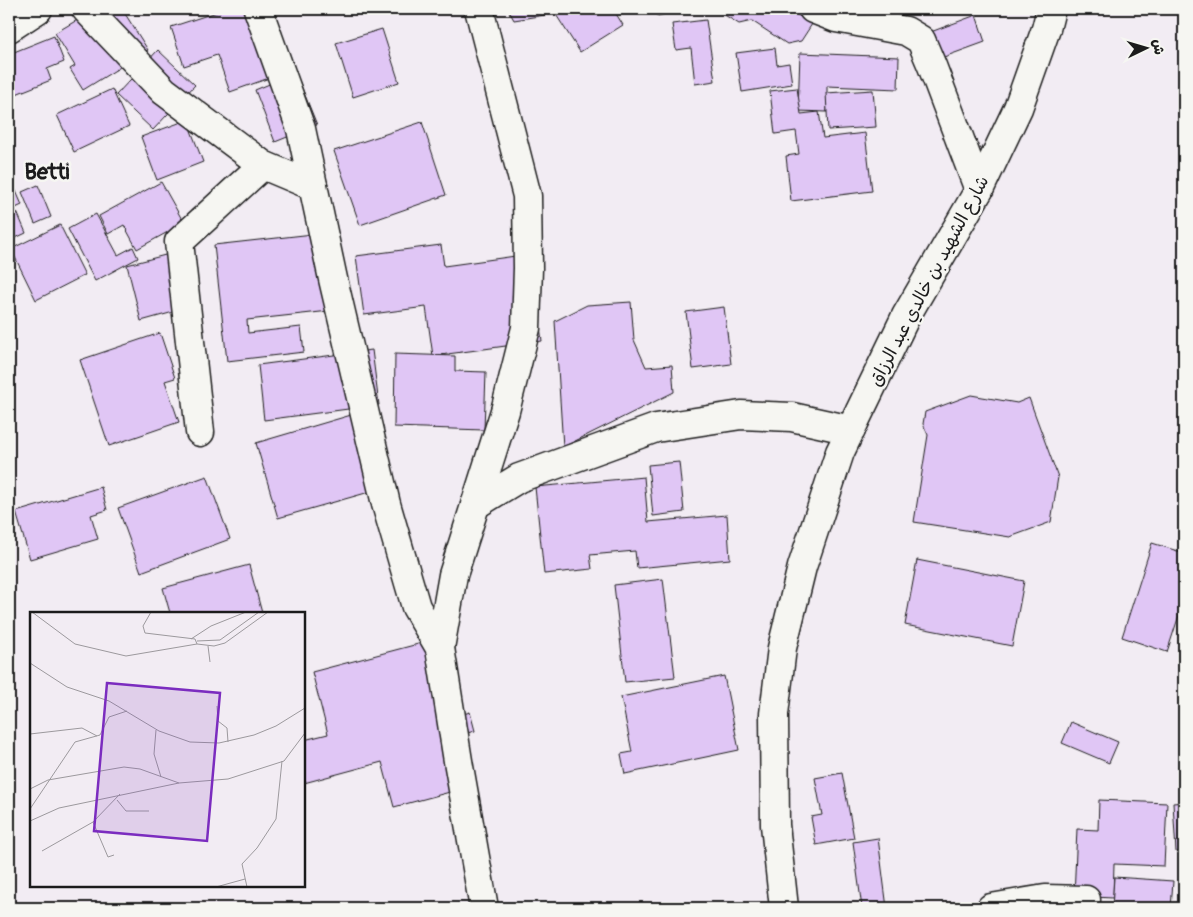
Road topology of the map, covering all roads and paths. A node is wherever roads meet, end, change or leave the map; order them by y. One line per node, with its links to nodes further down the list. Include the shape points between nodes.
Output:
1 (38, 9): 7 (street)
2 (86, 9): 8 (street, via 164,91)
3 (258, 9): 9 (street, via 301,129)
4 (479, 9): 13 (street, via 527,196 528,268 526,328 505,411)
5 (813, 9): 10 (street, via 836,18 906,31 921,40)
6 (1051, 9): 10 (street, شارع الشهيد بن خالدي عبد الرزاق, via 1018,108)
7 (9, 28)
8 (263, 165): 9 (street); 12 (street, via 179,242)
9 (313, 186): 14 (street, via 386,504 416,607)
10 (979, 190): 11 (street, شارع الشهيد بن خالدي عبد الرزاق, via 906,316)
11 (851, 430): 13 (street, via 792,416 741,415 656,428 519,478); 17 (street, شارع الشهيد بن خالدي عبد الرزاق, via 840,452 802,567 782,648 774,714 775,825)
12 (200, 432)
13 (475, 505): 14 (street, via 453,575)
14 (440, 648): 16 (street)
15 (1086, 900): 18 (street, via 1045,899)
16 (484, 908)
17 (784, 908)
18 (991, 908)

